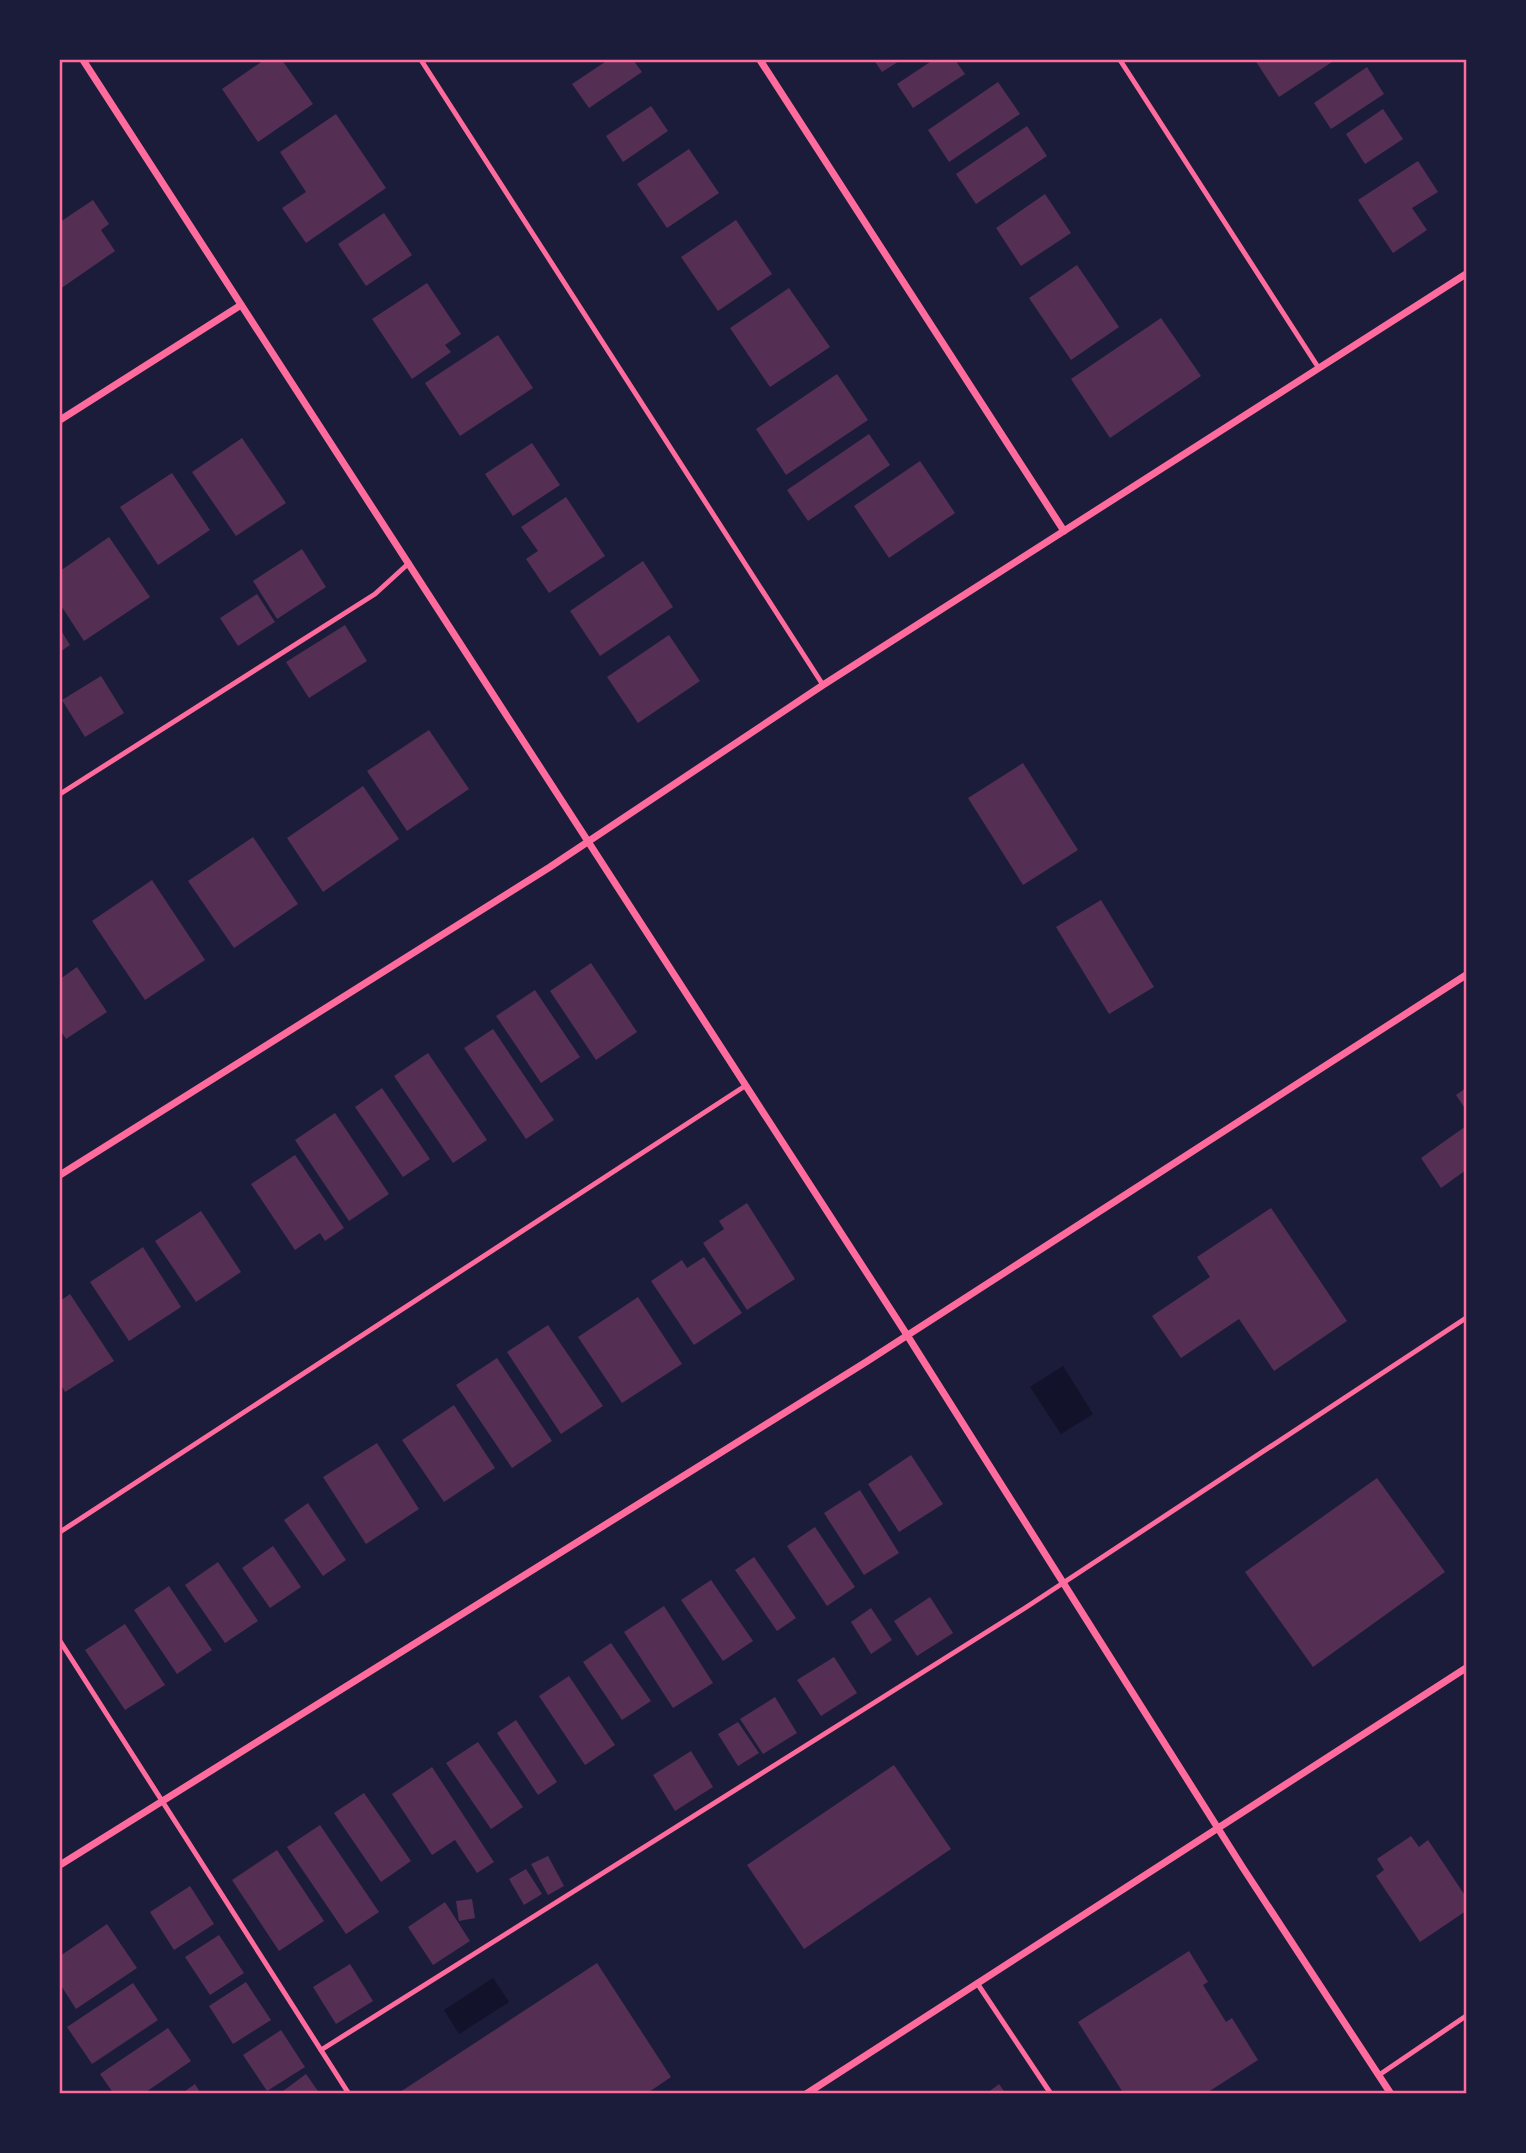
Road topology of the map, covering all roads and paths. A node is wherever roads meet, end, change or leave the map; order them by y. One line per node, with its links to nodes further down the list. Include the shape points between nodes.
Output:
1 (83, 60): 6 (street)
2 (421, 60): 11 (lane)
3 (760, 60): 9 (street)
4 (1120, 60): 7 (lane)
5 (1466, 274): 7 (street)
6 (241, 305): 8 (street); 10 (street)
7 (1318, 367): 9 (street)
8 (60, 421)
9 (1064, 531): 11 (street)
10 (409, 563): 12 (lane, via 375,594); 13 (street)
11 (823, 685): 13 (street)
12 (60, 794)
13 (587, 843): 15 (street); 16 (street)
14 (1466, 975): 18 (street)
15 (745, 1086): 18 (street); 19 (lane)
16 (60, 1175)
17 (1466, 1318): 20 (lane)
18 (907, 1335): 20 (street); 23 (street)
19 (60, 1532)
20 (1064, 1583): 24 (street); 28 (lane)
21 (60, 1641): 23 (lane)
22 (1466, 1668): 24 (street)
23 (160, 1800): 25 (street); 28 (lane)
24 (1218, 1828): 26 (street); 29 (street)
25 (60, 1865)
26 (978, 1983): 31 (street); 32 (lane)
27 (1466, 2016): 29 (lane)
28 (321, 2050): 30 (lane)
29 (1379, 2075): 33 (street)
30 (349, 2094)
31 (806, 2094)
32 (1051, 2094)
33 (1391, 2094)

